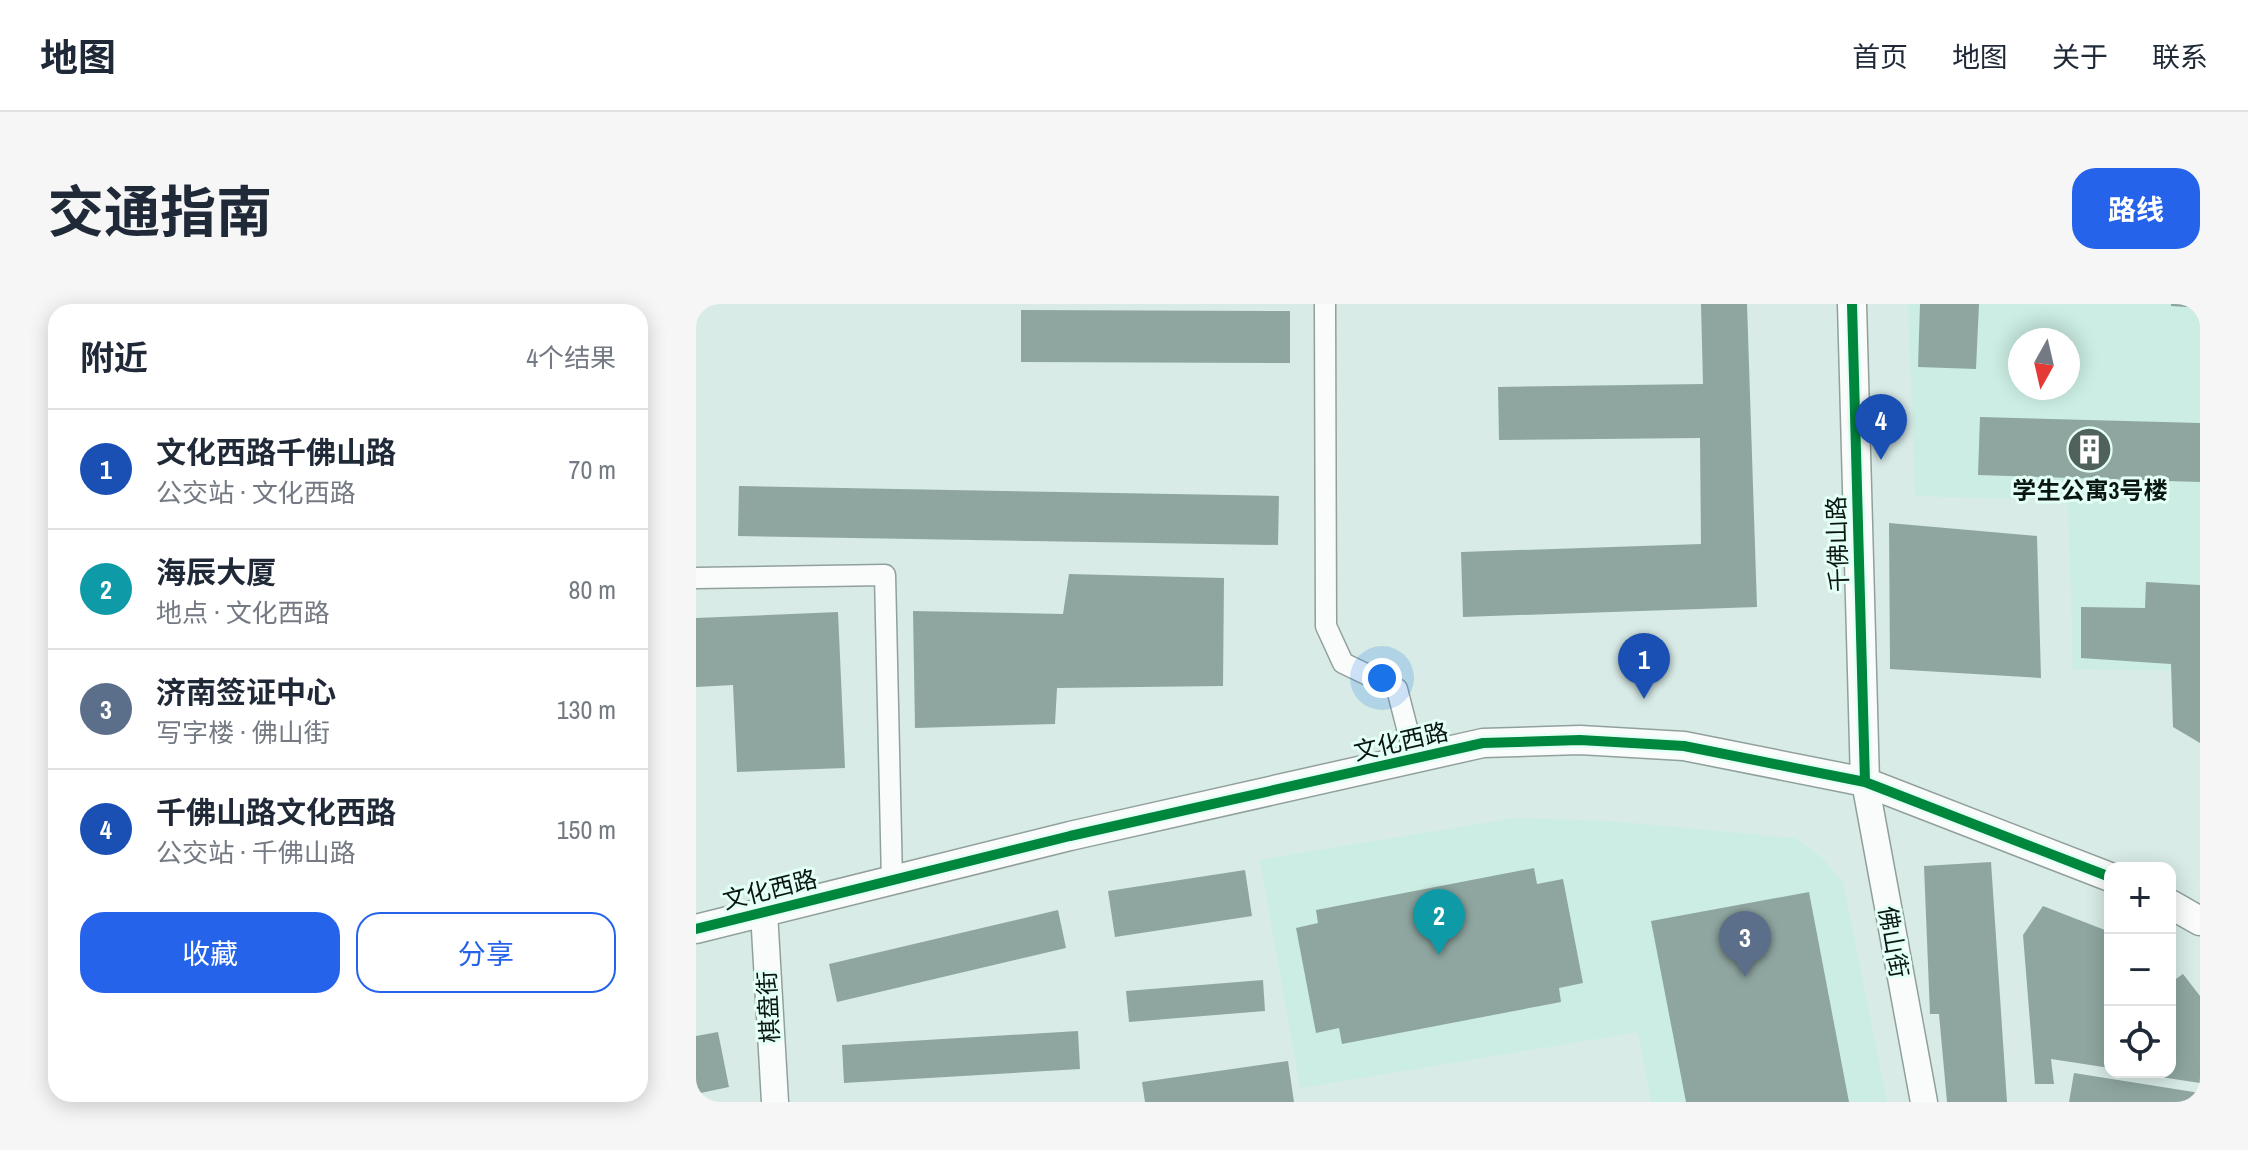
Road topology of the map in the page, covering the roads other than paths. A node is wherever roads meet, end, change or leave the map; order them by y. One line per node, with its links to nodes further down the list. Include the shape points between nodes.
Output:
1 (1325, 304): 4 (street, via 1326,626 1343,663 1397,689)
2 (1852, 304): 5 (main road, 千佛山路)
3 (696, 578): 7 (street, via 885,575)
4 (1415, 759): 5 (main road, 文化西路, via 1483,743 1580,740 1684,746); 7 (main road, 文化西路)
5 (1865, 782): 6 (main road, 文化西路); 13 (street, 佛山街)
6 (2104, 875)
7 (892, 881): 9 (main road, 文化西路)
8 (2176, 907): 10 (main road)
9 (764, 912): 11 (main road, 文化西路); 12 (street, 棋盘街)
10 (2200, 921)
11 (696, 929)
12 (775, 1102)
13 (1924, 1102)

